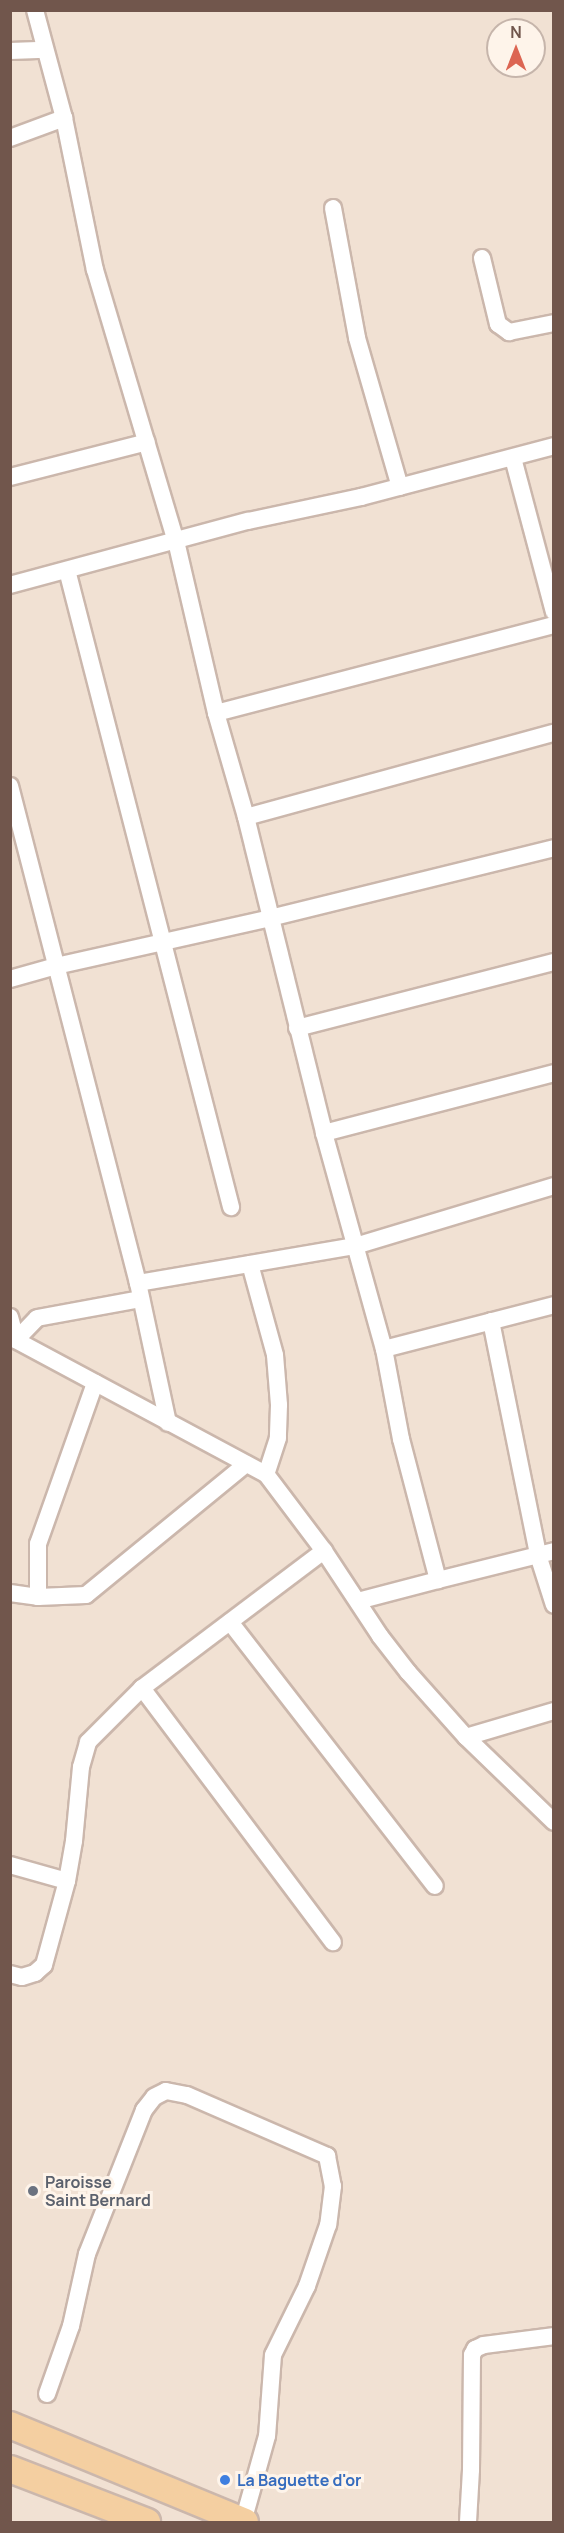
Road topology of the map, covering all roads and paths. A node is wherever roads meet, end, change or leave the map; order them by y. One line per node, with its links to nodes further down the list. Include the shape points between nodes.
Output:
1 (35, 10): 2 (street)
2 (45, 50): 3 (street); 4 (street)
3 (10, 51)
4 (64, 118): 5 (street); 9 (street, via 95,270)
5 (10, 138)
6 (333, 208): 13 (street, via 357,338)
7 (482, 258): 8 (street, via 498,324 509,332)
8 (554, 323)
9 (147, 442): 12 (street); 14 (street)
10 (554, 446): 11 (street)
11 (513, 458): 13 (street); 17 (street)
12 (10, 477)
13 (400, 487): 14 (street)
14 (176, 541): 15 (street); 19 (street)
15 (67, 570): 16 (street); 25 (street)
16 (10, 585)
17 (554, 612)
18 (554, 625): 19 (street)
19 (216, 712): 22 (street)
20 (554, 733): 22 (street)
21 (10, 786): 27 (street)
22 (246, 818): 24 (street)
23 (554, 848): 24 (street)
24 (270, 918): 25 (street); 29 (street)
25 (162, 942): 27 (street); 33 (street)
26 (554, 962): 29 (street)
27 (56, 966): 28 (street); 36 (street)
28 (10, 979)
29 (297, 1028): 31 (street)
30 (554, 1073): 31 (street)
31 (324, 1133): 34 (street)
32 (554, 1186): 34 (street)
33 (231, 1207)
34 (355, 1246): 35 (street); 41 (street)
35 (250, 1264): 36 (street); 45 (street, via 275,1355 279,1395 278,1438)
36 (140, 1291): 40 (street, via 37,1318); 43 (street)
37 (553, 1308): 39 (street)
38 (10, 1317): 40 (street)
39 (491, 1321): 41 (street); 47 (street)
40 (13, 1338): 42 (street)
41 (384, 1349): 48 (street, via 401,1439)
42 (95, 1383): 43 (street); 50 (street, via 38,1544)
43 (168, 1423): 44 (street)
44 (246, 1464): 45 (street); 50 (street, via 86,1595)
45 (266, 1474): 46 (street)
46 (324, 1551): 51 (street); 53 (street)
47 (546, 1553): 48 (street); 52 (street)
48 (438, 1580): 51 (street)
49 (10, 1593): 50 (street)
50 (38, 1597)
51 (358, 1600): 56 (street, via 408,1672)
52 (554, 1605)
53 (230, 1622): 54 (street); 60 (street)
54 (142, 1688): 59 (street, via 88,1742 81,1767); 61 (street)
55 (554, 1711): 56 (street)
56 (466, 1737): 57 (street)
57 (554, 1822)
58 (10, 1865): 59 (street)
59 (67, 1881): 62 (street, via 44,1965 22,1977)
60 (435, 1886)
61 (333, 1942)
62 (10, 1974)
63 (554, 2336): 69 (street, via 484,2345 472,2355)
64 (47, 2394): 67 (street, via 71,2326 87,2254 144,2110 154,2097 166,2091 187,2096 327,2156 333,2186 328,2225 307,2286 273,2355 267,2436)
65 (10, 2425): 67 (main road)
66 (10, 2469): 68 (main road)
67 (244, 2522)
68 (147, 2523)
69 (468, 2523)

